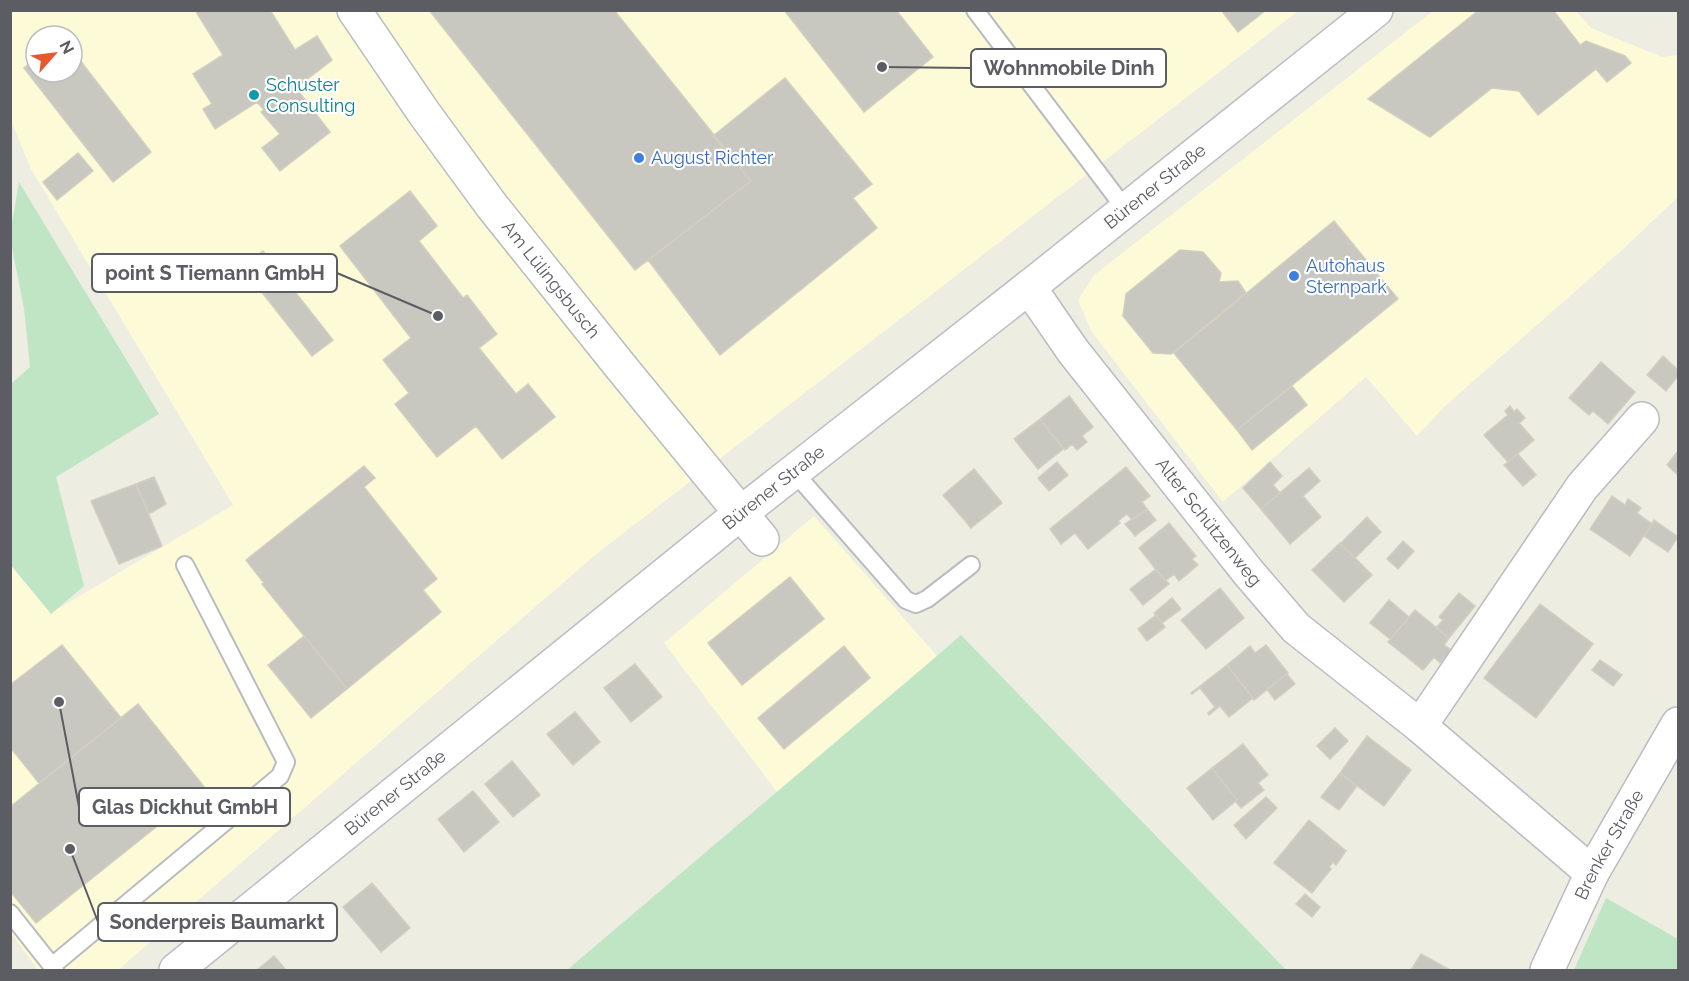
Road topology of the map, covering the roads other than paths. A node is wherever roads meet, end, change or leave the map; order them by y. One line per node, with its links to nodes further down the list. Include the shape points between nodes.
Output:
1 (354, 10): 8 (street, Am Lülingsbusch, via 492,206)
2 (975, 10): 4 (lane)
3 (1376, 10): 4 (street, Bürener Straße)
4 (1126, 210): 5 (street, Bürener Straße)
5 (1029, 287): 7 (street, Bürener Straße); 13 (street, Alter Schützenweg, via 1073,351 1296,628)
6 (1642, 419): 13 (street, via 1582,487)
7 (794, 472): 8 (street, Bürener Straße); 10 (lane, via 906,600 916,604 927,600)
8 (741, 513): 9 (street, Am Lülingsbusch); 17 (street, Bürener Straße)
9 (762, 539)
10 (971, 564)
11 (185, 565): 16 (lane, via 286,762 280,776)
12 (1678, 724): 14 (street, Brenker Straße)
13 (1420, 726): 14 (street, Alter Schützenweg)
14 (1592, 873): 18 (street, Brenker Straße)
15 (10, 913): 16 (lane)
16 (53, 968)
17 (176, 970)
18 (1547, 970)

